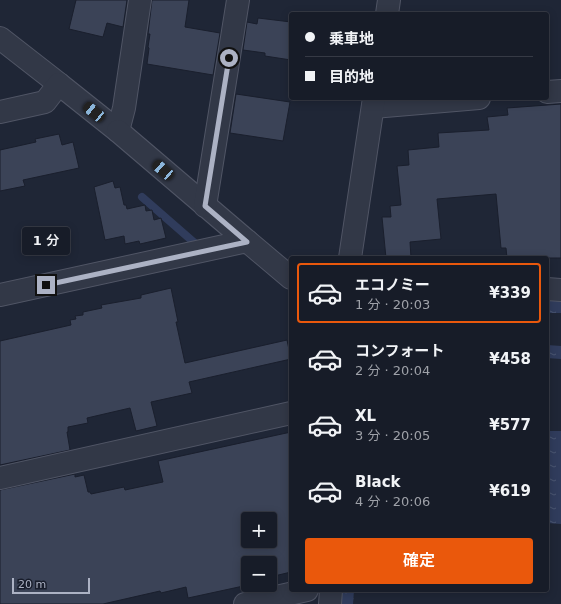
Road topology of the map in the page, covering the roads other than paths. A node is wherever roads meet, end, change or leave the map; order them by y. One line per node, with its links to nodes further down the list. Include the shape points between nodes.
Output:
1 (140, 0): 12 (street, via 124,108)
2 (238, 0): 13 (street)
3 (389, 0): 4 (street)
4 (387, 12)
5 (0, 38): 6 (street)
6 (59, 84): 11 (street, via 45,102); 12 (street)
7 (561, 91): 8 (street)
8 (549, 92)
9 (437, 100): 10 (street)
10 (373, 103): 15 (street)
11 (0, 112)
12 (118, 131): 13 (street)
13 (205, 206): 14 (street)
14 (247, 242): 16 (street); 19 (street)
15 (350, 256)
16 (289, 276)
17 (549, 289): 18 (street)
18 (561, 290)
19 (0, 295)
20 (289, 413): 21 (street)
21 (0, 478)
22 (298, 592): 24 (street)
23 (331, 592): 25 (street)
24 (245, 604)
25 (330, 604)

